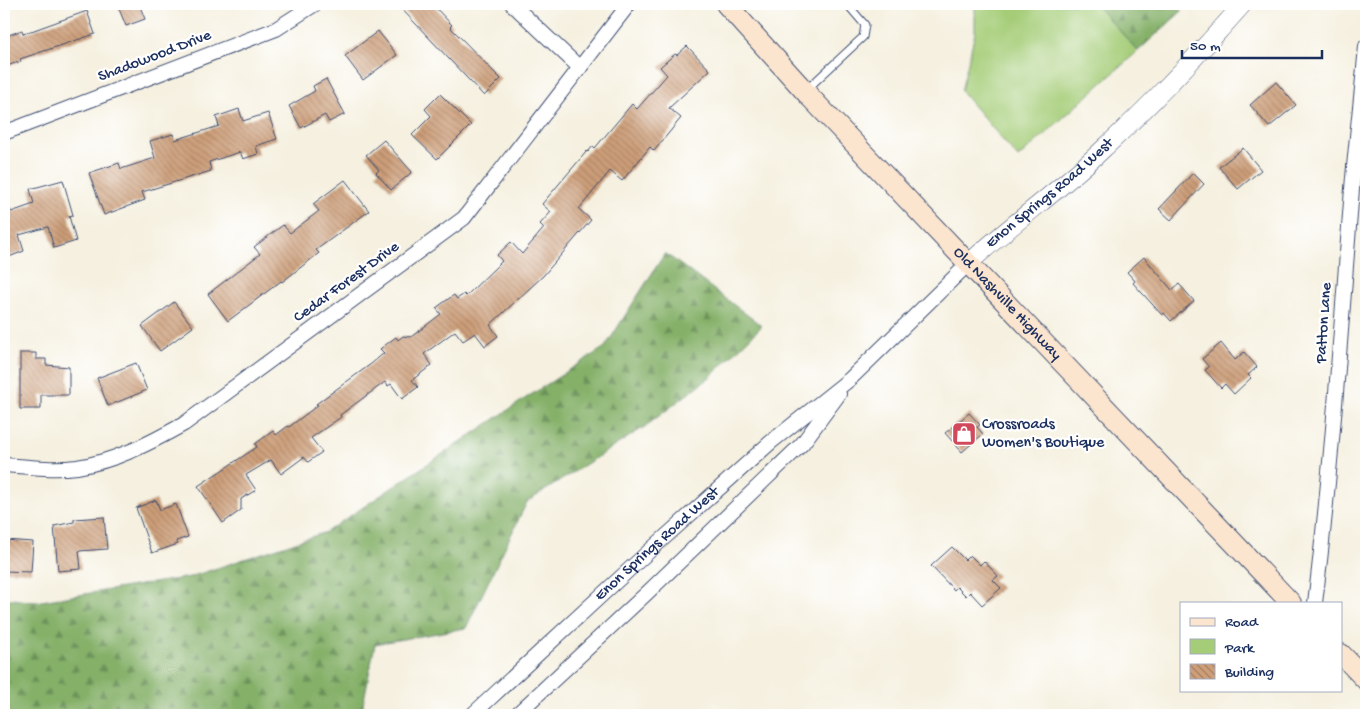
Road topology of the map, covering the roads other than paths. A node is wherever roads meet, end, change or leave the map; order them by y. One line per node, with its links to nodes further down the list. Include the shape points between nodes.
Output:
1 (315, 4): 10 (street, Shadowood Drive, via 276,29)
2 (512, 4): 8 (street)
3 (629, 4): 8 (street, Cedar Forest Drive)
4 (726, 4): 9 (main road, Old Nashville Highway)
5 (847, 4): 9 (lane, via 865,25 863,37)
6 (1243, 4): 11 (street, Enon Springs Road West, via 1101,152)
7 (1366, 46): 15 (street, Patton Lane, via 1339,374)
8 (580, 68): 13 (street, Cedar Forest Drive, via 464,218 184,424 144,446 76,467)
9 (805, 91): 11 (main road, Old Nashville Highway)
10 (4, 134)
11 (968, 264): 12 (street, Enon Springs Road West); 14 (main road, Old Nashville Highway)
12 (850, 379): 18 (street, Enon Springs Road West, via 771,442); 19 (street, Enon Springs Road West, via 802,444)
13 (4, 465)
14 (1290, 602)
15 (1315, 602)
16 (1342, 655): 17 (main road)
17 (1366, 680)
18 (472, 715)
19 (516, 715)

